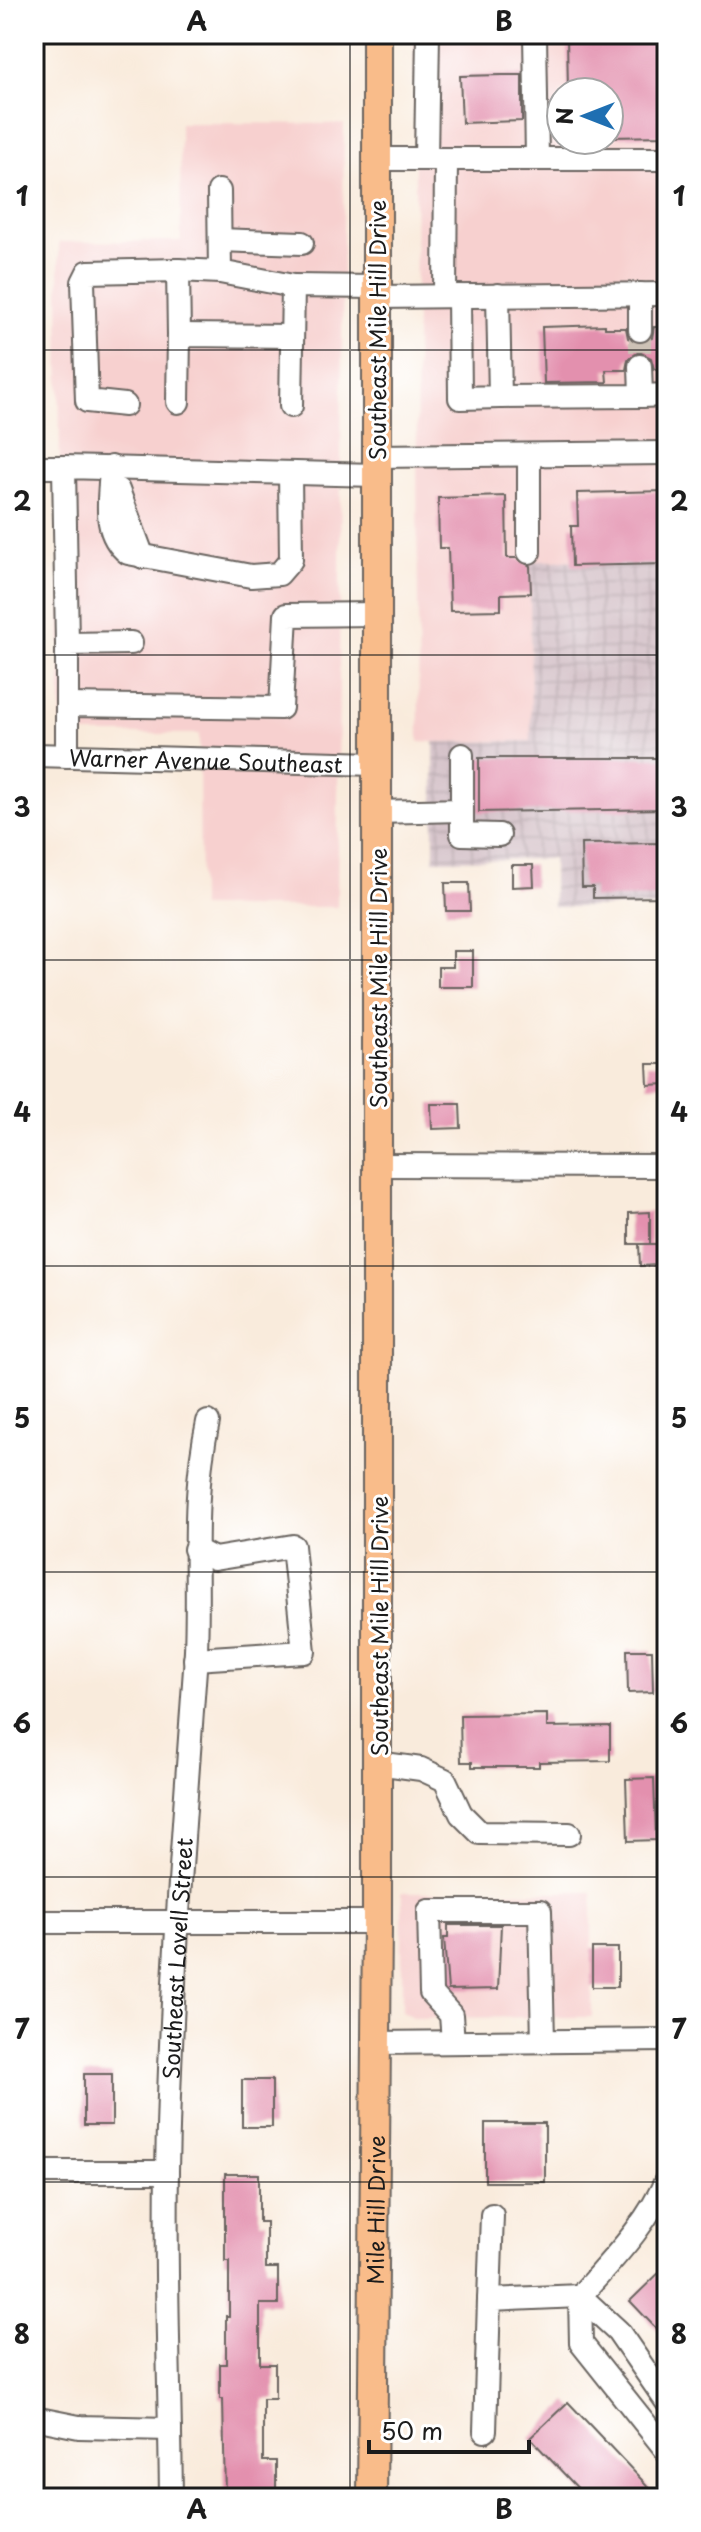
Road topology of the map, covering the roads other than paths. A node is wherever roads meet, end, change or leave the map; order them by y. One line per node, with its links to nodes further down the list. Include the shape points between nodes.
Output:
1 (377, 34): 4 (main road, Southeast Mile Hill Drive)
2 (428, 34): 5 (street)
3 (535, 34): 6 (street)
4 (376, 159): 5 (street); 14 (main road, Southeast Mile Hill Drive)
5 (436, 159): 6 (street); 18 (street)
6 (537, 159): 7 (street)
7 (667, 159)
8 (219, 191): 9 (street)
9 (220, 240): 10 (street); 12 (street)
10 (302, 243)
11 (178, 270): 12 (street); 20 (street); 27 (street, via 95,270 83,282 87,401)
12 (220, 272): 13 (street)
13 (293, 286): 14 (street); 21 (street)
14 (376, 292): 18 (street); 31 (main road, Southeast Mile Hill Drive)
15 (640, 294): 16 (street); 17 (street); 19 (street)
16 (667, 294)
17 (498, 295): 18 (street); 25 (street)
18 (452, 296): 25 (street, via 460,398)
19 (640, 330)
20 (179, 335): 21 (street); 26 (street)
21 (292, 336): 28 (street)
22 (640, 366): 24 (street)
23 (667, 395): 24 (street)
24 (641, 396): 25 (street)
25 (500, 397)
26 (178, 402)
27 (125, 405)
28 (291, 406)
29 (667, 453): 30 (street)
30 (529, 455): 31 (street); 36 (street)
31 (376, 466): 34 (street); 37 (main road, Southeast Mile Hill Drive)
32 (34, 467): 33 (street)
33 (64, 467): 35 (street); 39 (street)
34 (290, 473): 35 (street); 35 (street, via 291,560 279,574 251,576 128,553 109,530)
35 (110, 478)
36 (529, 552)
37 (378, 614): 40 (street, via 286,615 281,708); 44 (main road, Southeast Mile Hill Drive)
38 (131, 643): 39 (street)
39 (67, 644): 40 (street)
40 (67, 705): 43 (street)
41 (34, 755): 43 (street, Warner Avenue Southeast)
42 (462, 755): 45 (street)
43 (67, 756): 44 (street, Warner Avenue Southeast)
44 (376, 764): 46 (main road, Southeast Mile Hill Drive)
45 (462, 810): 46 (street); 47 (street, via 462,834)
46 (376, 812): 48 (main road, Southeast Mile Hill Drive)
47 (499, 835)
48 (379, 1165): 49 (street); 53 (main road, Southeast Mile Hill Drive)
49 (667, 1166)
50 (208, 1422): 51 (street, Southeast Lovell Street, via 199,1464)
51 (195, 1549): 52 (street, Southeast Lovell Street); 52 (street, via 214,1559 293,1546 304,1652)
52 (195, 1659): 57 (street, Southeast Lovell Street)
53 (377, 1763): 54 (street, via 421,1769 445,1780 461,1814 480,1833); 56 (main road, Southeast Mile Hill Drive)
54 (569, 1834)
55 (34, 1922): 57 (street)
56 (377, 1922): 57 (street); 61 (main road, Mile Hill Drive)
57 (176, 1924): 63 (street, Southeast Lovell Street)
58 (667, 2040): 59 (street)
59 (543, 2041): 60 (street); 60 (street, via 540,1911 429,1911 431,1993 451,2015)
60 (453, 2042): 61 (street)
61 (375, 2043): 74 (main road, Mile Hill Drive)
62 (34, 2172): 63 (street)
63 (167, 2172): 70 (street, Southeast Lovell Street)
64 (665, 2192): 66 (street)
65 (492, 2215): 67 (street)
66 (580, 2296): 67 (street); 68 (street, via 618,2331); 72 (street, via 581,2343)
67 (489, 2300): 71 (street)
68 (667, 2402)
69 (34, 2418): 70 (street, via 79,2427)
70 (170, 2429): 73 (street, Southeast Lovell Street)
71 (485, 2431)
72 (667, 2451)
73 (171, 2498)
74 (372, 2498)

